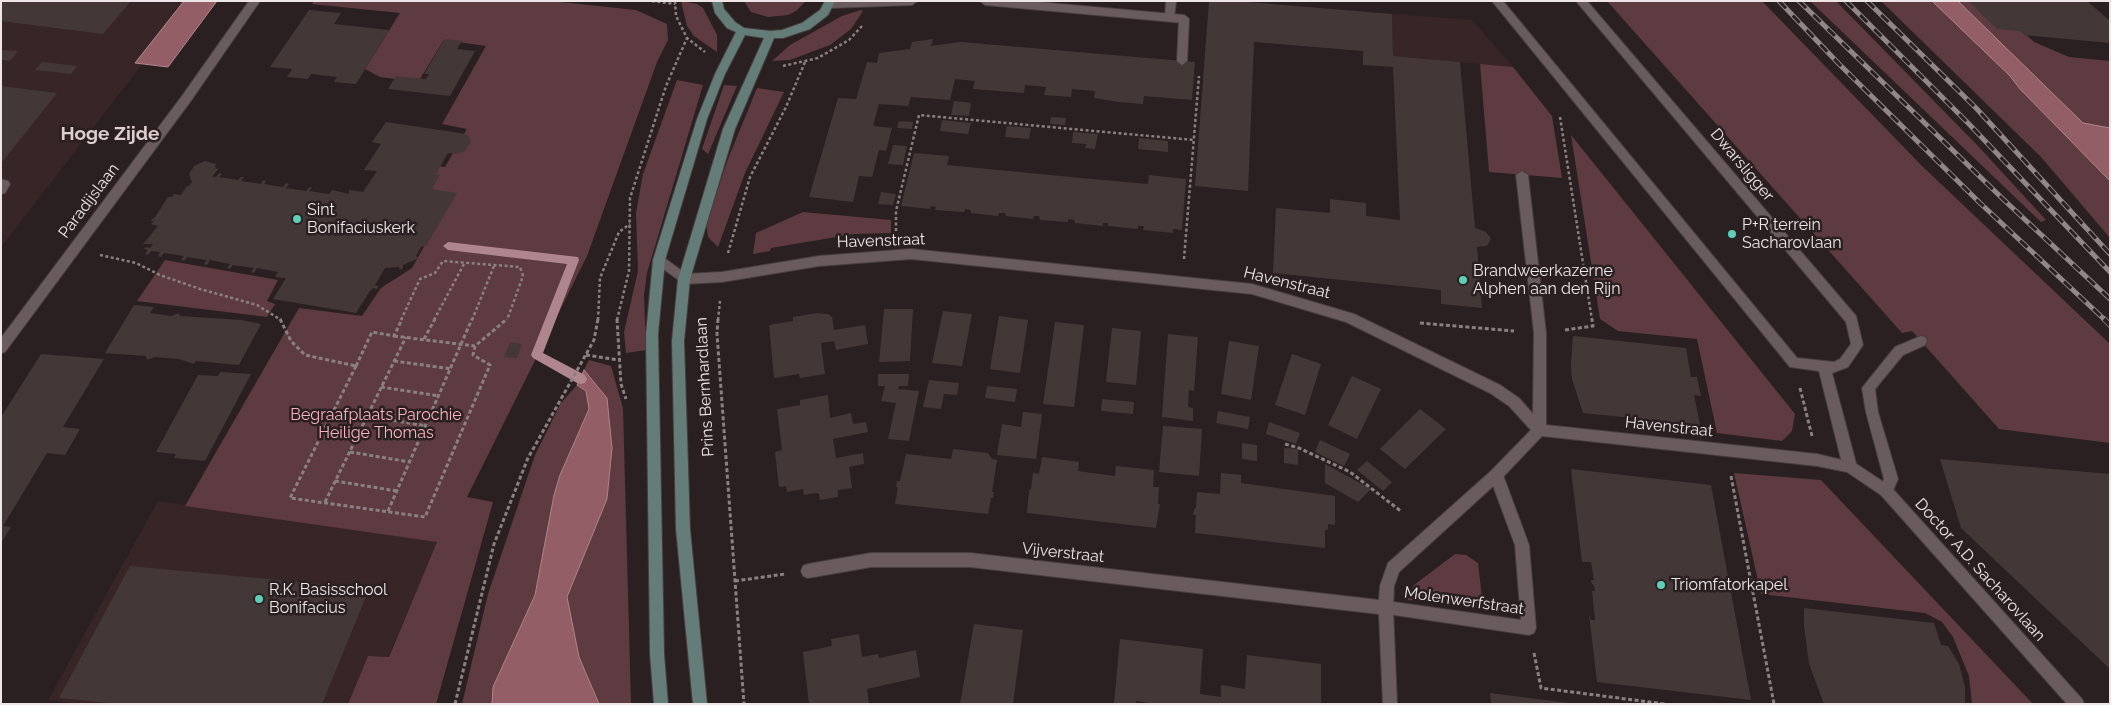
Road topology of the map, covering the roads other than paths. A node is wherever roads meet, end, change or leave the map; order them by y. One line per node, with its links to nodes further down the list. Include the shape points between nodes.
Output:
1 (255, 1): 19 (street, Paradijslaan)
2 (717, 1): 12 (main road, via 724,18)
3 (912, 1): 9 (street)
4 (985, 1): 11 (street)
5 (1163, 1): 11 (street)
6 (1171, 1): 11 (street)
7 (1496, 1): 20 (street, Dwarsligger, via 1794,363)
8 (1581, 1): 20 (street, Dwarsligger, via 1852,320 1857,345 1844,363 1835,368)
9 (876, 2): 10 (street)
10 (829, 3): 13 (main road, via 816,20 806,26)
11 (1166, 17): 14 (street, via 1184,19)
12 (742, 31): 13 (main road); 16 (main road, via 702,119)
13 (770, 36): 17 (main road, Prins Bernhardlaan, via 728,129)
14 (1182, 61)
15 (1522, 174): 21 (street, via 1540,333)
16 (659, 260): 17 (street); 27 (main road, via 652,334 657,654)
17 (684, 279): 21 (street, Havenstraat, via 820,261 910,254 1252,289 1350,318 1469,376 1514,402); 28 (main road, Prins Bernhardlaan, via 678,341 683,520)
18 (1921, 341): 24 (street, via 1899,352 1868,388 1891,480)
19 (1, 348)
20 (1824, 367): 22 (street)
21 (1540, 430): 22 (street, Havenstraat, via 1817,460); 23 (street, Molenwerfstraat)
22 (1850, 467): 24 (street, Doctor A.D. Sacharovlaan)
23 (1496, 475): 26 (street, Molenwerfstraat, via 1393,568 1387,586); 26 (street, Molenwerfstraat, via 1522,545 1530,628)
24 (1886, 491): 30 (street, Doctor A.D. Sacharovlaan)
25 (808, 571): 26 (street, Vijverstraat, via 871,560 970,560)
26 (1386, 608): 29 (street, Molenwerfstraat)
27 (661, 704)
28 (700, 704)
29 (1390, 704)
30 (2077, 704)

